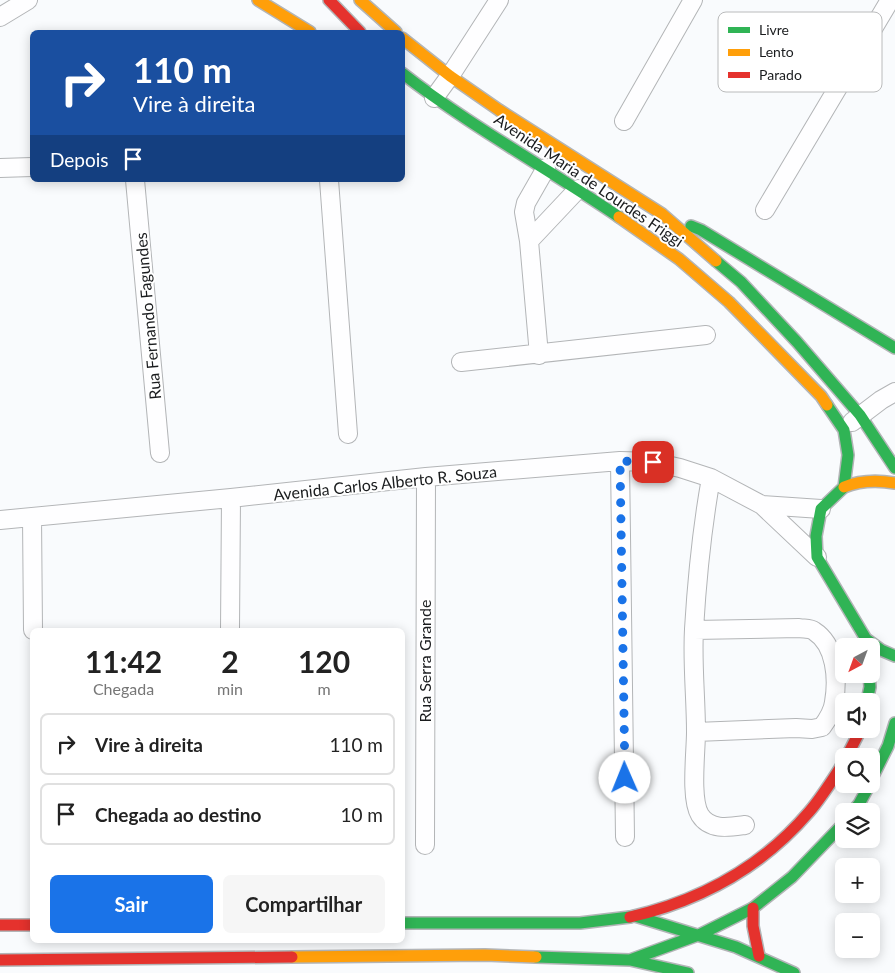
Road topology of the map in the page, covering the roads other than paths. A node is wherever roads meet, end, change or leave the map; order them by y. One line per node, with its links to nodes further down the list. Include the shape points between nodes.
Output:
1 (28, 0): 9 (street)
2 (258, 0): 10 (street)
3 (329, 0): 11 (street)
4 (360, 0): 12 (street)
5 (499, 0): 15 (street)
6 (693, 0): 19 (street)
7 (890, 0): 8 (street)
8 (882, 13)
9 (0, 17)
10 (307, 30)
11 (358, 30)
12 (394, 30)
13 (405, 40): 15 (street, Avenida Maria de Lourdes Friggi)
14 (405, 75): 18 (street)
15 (450, 76): 18 (street); 27 (street, Avenida Maria de Lourdes Friggi)
16 (405, 88): 18 (street)
17 (835, 92): 26 (street)
18 (434, 98): 22 (street, Avenida Maria de Lourdes Friggi)
19 (624, 121)
20 (30, 167): 21 (street)
21 (0, 168)
22 (546, 168): 25 (street, Avenida Maria de Lourdes Friggi); 28 (street, via 526,203 524,212)
23 (135, 182): 37 (street, Rua Fernando Fagundes)
24 (329, 182): 36 (street)
25 (578, 189): 28 (street); 35 (street, Avenida Maria de Lourdes Friggi, via 679,259 730,302 821,396)
26 (765, 210)
27 (662, 214): 30 (street, via 701,230); 34 (street, Avenida Maria de Lourdes Friggi, via 741,282)
28 (529, 241): 31 (street)
29 (706, 335): 31 (street)
30 (895, 348)
31 (539, 355): 32 (street)
32 (461, 362)
33 (895, 392): 34 (street)
34 (860, 415): 35 (street); 39 (street, Avenida Maria de Lourdes Friggi)
35 (844, 430): 43 (street, Avenida Maria de Lourdes Friggi, via 848,455)
36 (348, 434)
37 (160, 453)
38 (620, 461): 40 (street, Avenida Carlos Alberto R. Souza); 41 (street, Avenida Carlos Alberto R. Souza, via 653,462); 64 (street)
39 (895, 468)
40 (426, 478): 44 (street, Avenida Carlos Alberto R. Souza); 65 (street, Rua Serra Grande)
41 (711, 478): 45 (street, Avenida Carlos Alberto R. Souza); 52 (street)
42 (895, 483): 43 (street, via 855,482)
43 (844, 487): 46 (street)
44 (231, 498): 47 (street, Avenida Carlos Alberto R. Souza); 51 (street)
45 (762, 505): 46 (street); 49 (street)
46 (821, 509): 49 (street, via 816,536)
47 (32, 517): 48 (street, Avenida Carlos Alberto R. Souza); 50 (street)
48 (0, 520)
49 (817, 557): 53 (street)
50 (33, 628)
51 (230, 628)
52 (694, 630): 57 (street); 57 (street, via 813,630 830,648 835,662 834,703 822,727)
53 (863, 638)
54 (880, 650): 55 (street)
55 (895, 656)
56 (895, 723): 59 (street)
57 (696, 732): 62 (street, via 695,797 700,815 720,828)
58 (895, 735): 59 (street)
59 (888, 746): 60 (street)
60 (880, 762)
61 (835, 775): 67 (street, via 809,812 761,858 693,897)
62 (745, 825)
63 (835, 833): 66 (street, via 792,877)
64 (626, 837)
65 (425, 846)
66 (752, 908): 71 (street); 72 (street, via 752,926)
67 (635, 916): 68 (street, via 587,923); 71 (street)
68 (405, 924)
69 (0, 925): 70 (street)
70 (30, 925)
71 (701, 934): 72 (street); 74 (street)
72 (759, 956): 76 (street)
73 (0, 960): 74 (street, via 485,955)
74 (630, 960): 75 (street)
75 (688, 973)
76 (794, 973)

